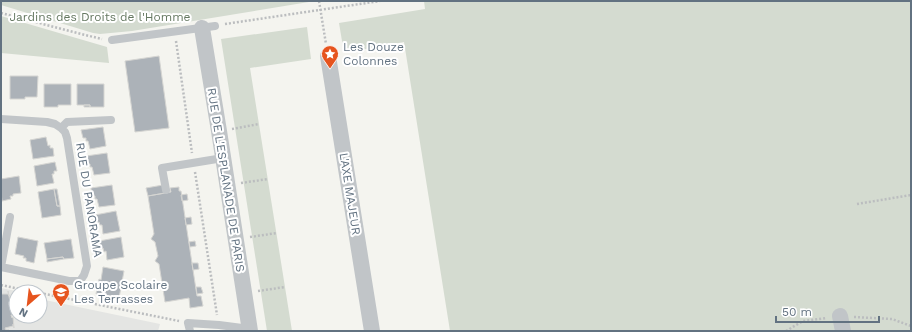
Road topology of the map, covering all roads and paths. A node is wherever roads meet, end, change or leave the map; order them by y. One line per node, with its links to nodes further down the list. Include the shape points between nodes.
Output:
1 (319, 1): 3 (path)
2 (380, 1): 3 (path)
3 (321, 10): 5 (path); 6 (path)
4 (1, 13): 7 (path)
5 (323, 25)
6 (208, 27): 7 (lane); 14 (street, RUE DE L'ESPLANADE DE PARIS)
7 (112, 40)
8 (328, 56): 29 (street, L'AXE MAJEUR)
9 (1, 119): 12 (lane, via 47,122)
10 (111, 120): 12 (lane, via 67,122)
11 (259, 124): 13 (path)
12 (61, 128): 23 (lane, RUE DU PANORAMA, via 67,138 87,266 84,275 80,281 69,281)
13 (234, 128)
14 (223, 158): 17 (lane, via 162,168); 28 (street, RUE DE L'ESPLANADE DE PARIS)
15 (268, 179): 16 (path)
16 (243, 183)
17 (166, 190)
18 (911, 195): 19 (path)
19 (857, 204)
20 (10, 217): 23 (lane)
21 (277, 233): 22 (path)
22 (251, 237)
23 (1, 267)
24 (285, 287): 25 (path)
25 (260, 290)
26 (48, 295): 27 (path)
27 (189, 327): 28 (lane, via 219,325)
28 (250, 330)
29 (372, 331)

